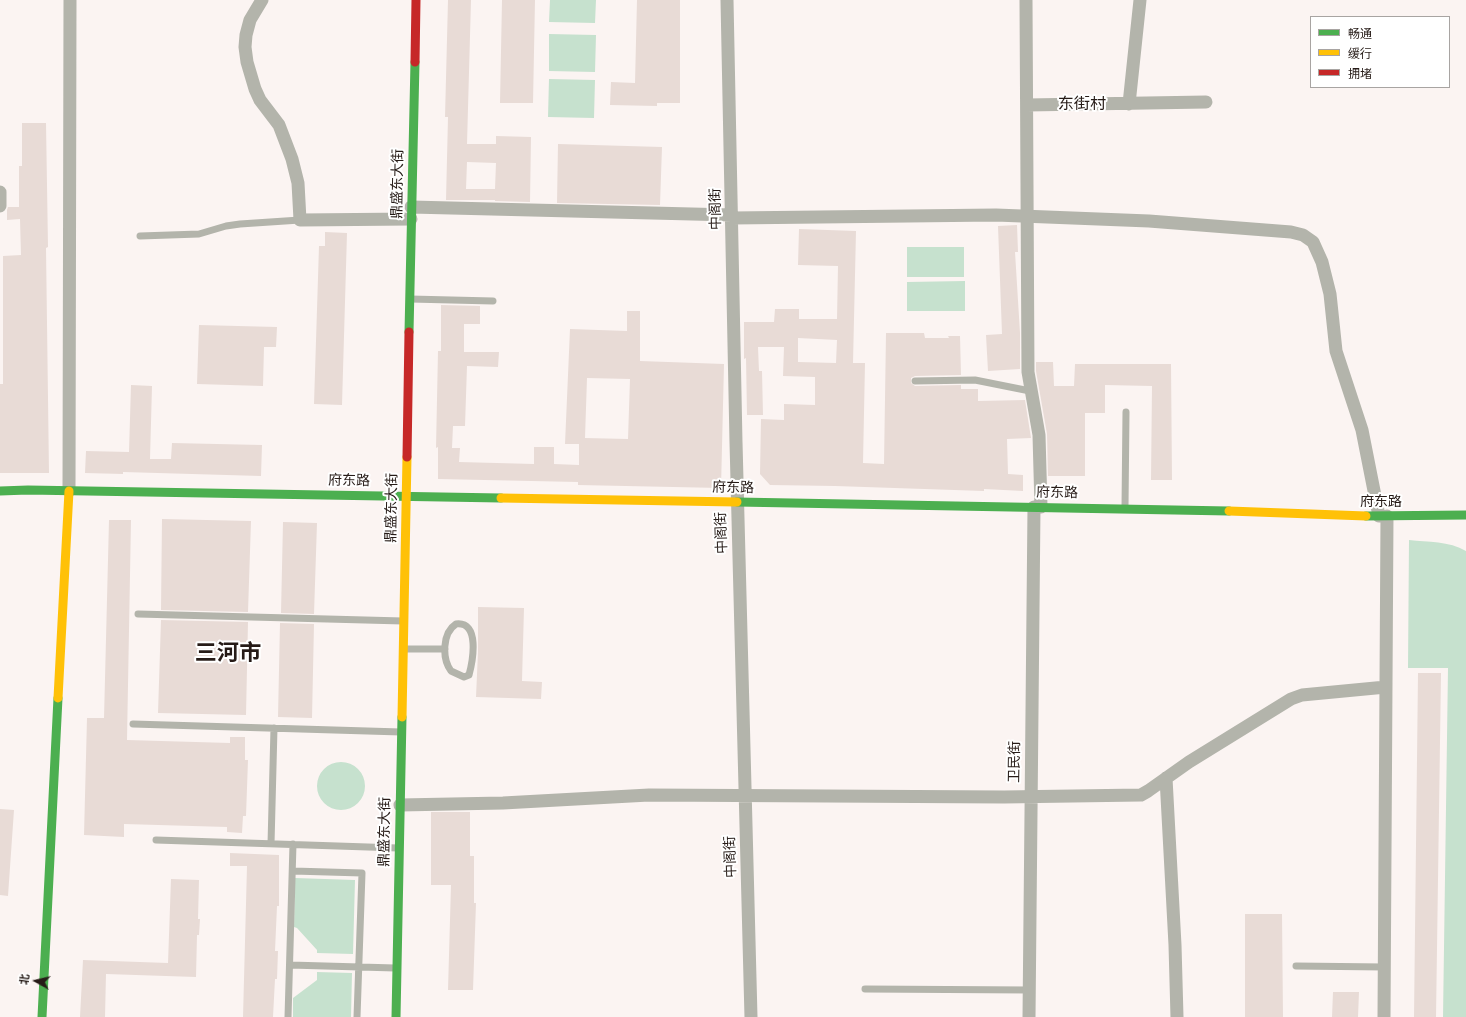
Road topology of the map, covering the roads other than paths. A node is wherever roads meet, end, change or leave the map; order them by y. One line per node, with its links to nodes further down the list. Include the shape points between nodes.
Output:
1 (70, 0): 23 (street)
2 (262, 0): 15 (street, via 250,20 246,35 247,62 260,100 279,125 292,159 298,183)
3 (416, 0): 12 (street, 鼎盛东大街)
4 (727, 0): 13 (street, 中阁街)
5 (1026, 0): 9 (street, 卫民街)
6 (1140, 0): 8 (street)
7 (1206, 102): 8 (street)
8 (1129, 104): 9 (street)
9 (1026, 105): 14 (street, 卫民街)
10 (0, 192): 11 (street)
11 (0, 206)
12 (411, 213): 13 (street); 15 (street); 17 (street, 鼎盛东大街)
13 (732, 216): 14 (street); 25 (street, 中阁街)
14 (1027, 217): 20 (street, 卫民街); 29 (street, via 1149,221 1291,232 1304,235 1313,242 1322,262 1330,294 1336,350 1362,430)
15 (300, 220): 16 (lane, via 240,224 199,234)
16 (140, 236)
17 (410, 299): 18 (lane); 24 (street, 鼎盛东大街)
18 (493, 301)
19 (915, 380): 20 (lane, via 975,380)
20 (1030, 391): 26 (street, 卫民街, via 1039,435)
21 (1126, 412): 27 (lane)
22 (0, 491): 23 (street, 府东路)
23 (69, 491): 24 (street, 府东路); 54 (street)
24 (406, 496): 25 (street, 府东路); 31 (street, 鼎盛东大街)
25 (737, 502): 26 (street, 府东路); 39 (street, 中阁街)
26 (1038, 507): 27 (street, 府东路); 40 (street, 卫民街)
27 (1125, 508): 29 (street, 府东路)
28 (1466, 515): 29 (street, 府东路)
29 (1383, 516): 34 (street)
30 (138, 614): 31 (lane)
31 (404, 621): 32 (street, 鼎盛东大街)
32 (403, 649): 33 (lane); 37 (street, 鼎盛东大街)
33 (445, 649): 33 (lane, via 447,635 452,627 456,624 465,624 469,627 473,646 470,675 464,677 451,671 445,659)
34 (1386, 687): 38 (street, via 1302,694); 50 (street)
35 (133, 724): 36 (lane)
36 (274, 728): 37 (lane); 43 (lane)
37 (401, 732): 41 (street, 鼎盛东大街)
38 (1166, 778): 40 (street, via 1141,795); 60 (street)
39 (745, 796): 40 (street); 41 (street, via 649,795 503,803); 58 (street, 中阁街)
40 (1031, 796): 53 (street, 卫民街)
41 (400, 805): 45 (street, 鼎盛东大街)
42 (156, 840): 43 (lane)
43 (271, 844): 44 (lane)
44 (293, 844): 45 (lane); 46 (lane)
45 (399, 848): 51 (street, 鼎盛东大街)
46 (293, 871): 47 (lane); 48 (lane, via 362,873)
47 (290, 964): 48 (lane); 55 (lane)
48 (359, 966): 51 (lane); 56 (lane)
49 (1296, 966): 50 (lane)
50 (1384, 967): 61 (street)
51 (397, 968): 57 (street, 鼎盛东大街)
52 (865, 990): 53 (lane)
53 (1029, 990): 59 (street, 卫民街)
54 (42, 1017)
55 (288, 1017)
56 (357, 1017)
57 (396, 1017)
58 (751, 1017)
59 (1029, 1017)
60 (1177, 1017)
61 (1384, 1017)

